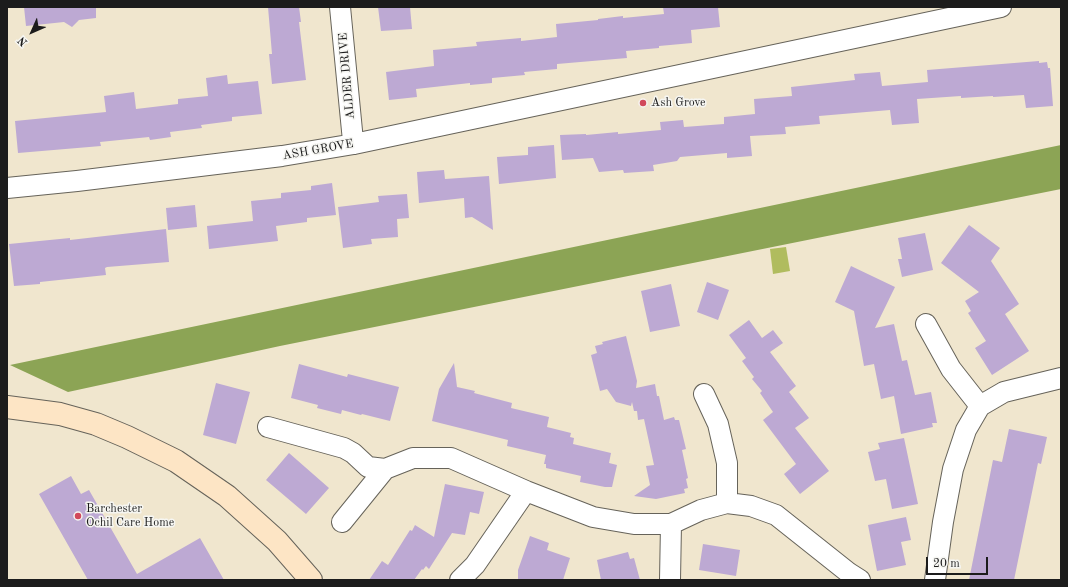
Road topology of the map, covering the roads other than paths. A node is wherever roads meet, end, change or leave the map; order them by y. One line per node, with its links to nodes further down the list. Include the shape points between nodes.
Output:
1 (340, 7): 3 (street, ALDER DRIVE)
2 (1001, 7): 3 (street, ASH GROVE)
3 (354, 144): 4 (street, ASH GROVE, via 274,157)
4 (7, 188)
5 (926, 324): 8 (street, via 951,369)
6 (1061, 378): 8 (street, via 1004,392)
7 (704, 394): 13 (street, via 718,424 727,463)
8 (980, 406): 20 (street, via 966,430 953,469)
9 (7, 407): 16 (street, via 60,414 96,424 176,461 227,496 277,541)
10 (268, 428): 11 (street, via 344,448 368,467)
11 (385, 469): 12 (street, via 413,458 451,458); 14 (street)
12 (526, 491): 15 (street, via 593,517 634,524); 17 (street, via 475,565)
13 (727, 503): 15 (street, via 701,510); 19 (street, via 751,506 776,515)
14 (342, 522)
15 (671, 524): 18 (street)
16 (311, 580)
17 (460, 580)
18 (670, 580)
19 (860, 580)
20 (935, 580)

